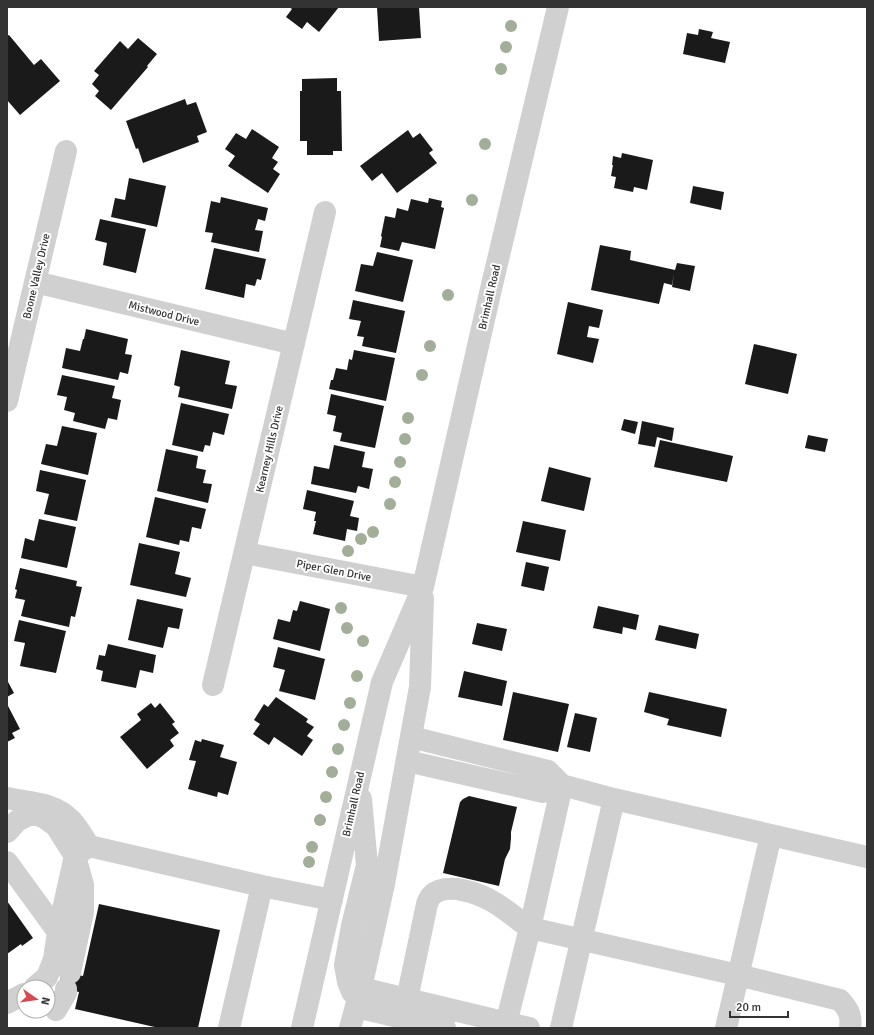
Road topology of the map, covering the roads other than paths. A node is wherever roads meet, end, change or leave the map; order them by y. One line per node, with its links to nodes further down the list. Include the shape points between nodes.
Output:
1 (558, 7): 8 (street, Brimhall Road)
2 (66, 150): 4 (street, Boone Valley Drive)
3 (325, 212): 5 (street, Kearney Hills Drive)
4 (35, 282): 5 (street, Mistwood Drive); 6 (street, Boone Valley Drive)
5 (294, 344): 7 (street, Kearney Hills Drive)
6 (7, 401)
7 (245, 553): 8 (street, Piper Glen Drive); 9 (street, Kearney Hills Drive)
8 (423, 587): 10 (street, Brimhall Road, via 420,687); 12 (street, Brimhall Road, via 382,682)
9 (214, 685)
10 (411, 737): 11 (street, Brimhall Road); 13 (street, via 548,771)
11 (407, 761): 13 (street, via 544,792); 28 (street, Brimhall Road)
12 (359, 780): 22 (street, Brimhall Road); 28 (street, via 367,865 345,965 352,992)
13 (562, 785): 15 (street); 23 (street)
14 (7, 798): 18 (street, via 61,811 71,820)
15 (614, 799): 17 (street); 25 (street)
16 (7, 832): 18 (street, via 17,821 28,815 37,815 56,826)
17 (771, 835): 19 (street); 26 (street)
18 (82, 851): 21 (street); 24 (street); 32 (street, via 83,912 66,993)
19 (867, 857)
20 (7, 862): 24 (street)
21 (262, 886): 22 (street); 34 (street)
22 (332, 900): 35 (street, Brimhall Road)
23 (530, 928): 25 (street); 30 (street, via 482,896 458,889 437,892 430,897 427,904); 33 (street)
24 (58, 932): 27 (street, via 54,959)
25 (581, 940): 26 (street); 39 (street)
26 (738, 975): 40 (street); 41 (street, via 840,1000 850,1014)
27 (45, 979)
28 (359, 997): 30 (street); 36 (street, Brimhall Road); 37 (street)
29 (16, 999): 31 (street)
30 (407, 999): 33 (street)
31 (7, 1004)
32 (56, 1010)
33 (506, 1025): 38 (street)
34 (229, 1028)
35 (302, 1028)
36 (350, 1028)
37 (446, 1028)
38 (529, 1028)
39 (561, 1028)
40 (726, 1028)
41 (850, 1028)

